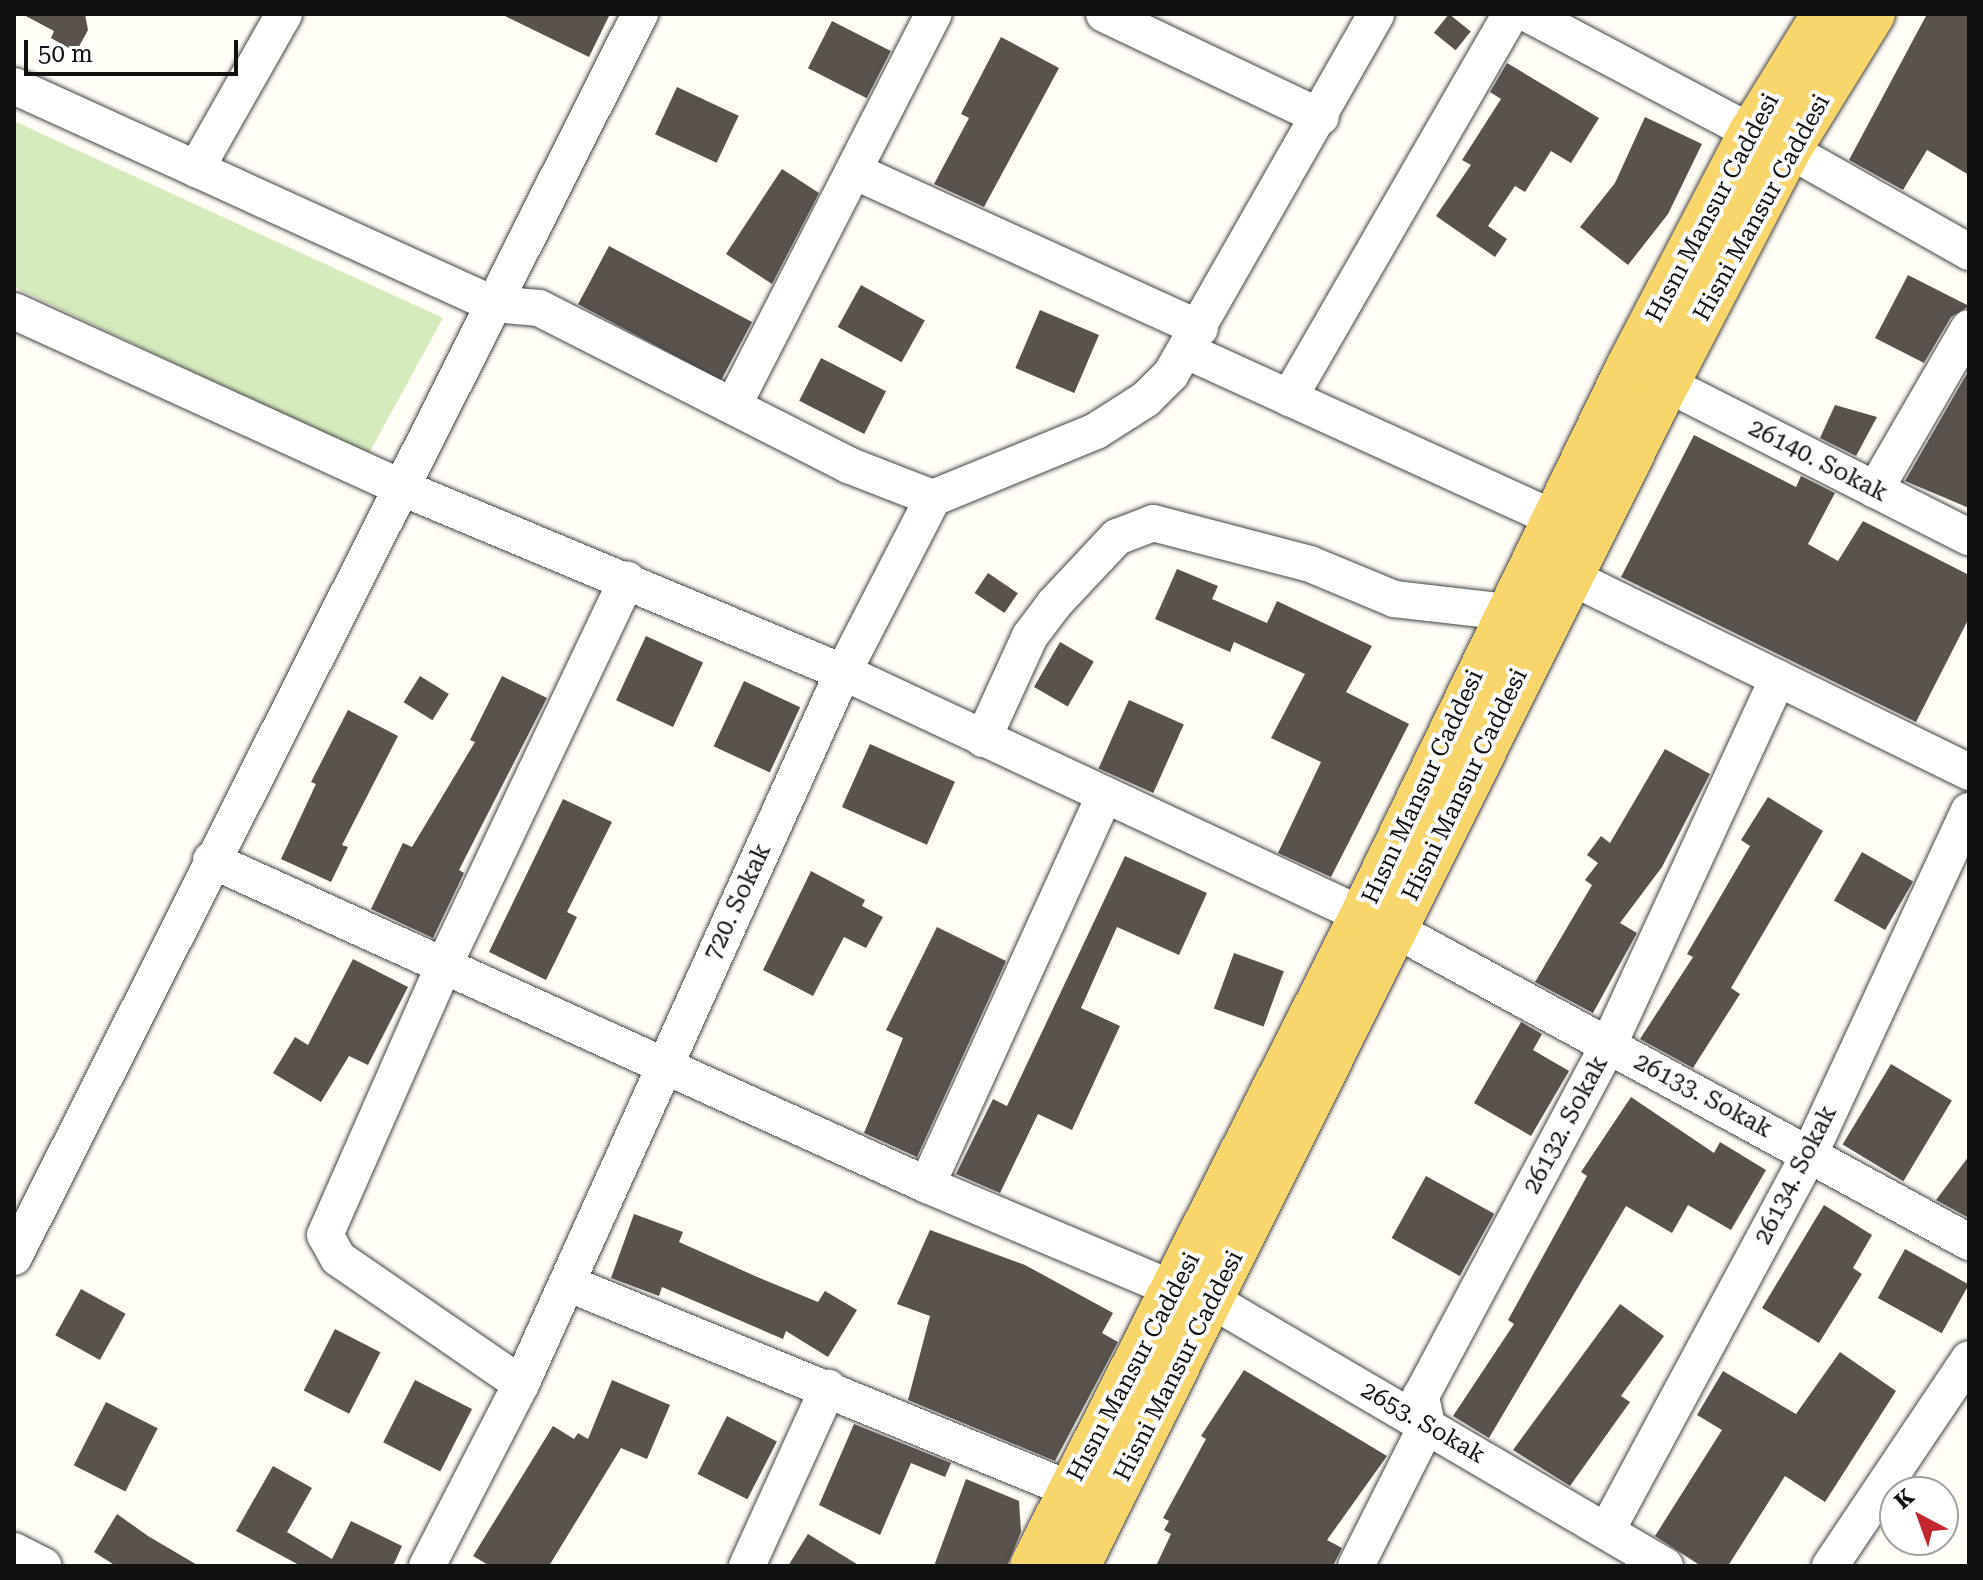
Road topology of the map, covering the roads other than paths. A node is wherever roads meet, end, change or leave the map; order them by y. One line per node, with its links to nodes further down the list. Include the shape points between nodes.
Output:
1 (284, 14): 13 (street)
2 (640, 14): 16 (street)
3 (934, 14): 14 (street)
4 (1104, 14): 11 (street)
5 (1376, 14): 11 (street)
6 (1511, 14): 21 (street)
7 (1528, 14): 12 (street)
8 (1824, 14): 12 (main road, Hısnı Mansur Caddesi)
9 (1873, 14): 12 (main road, Hisni Mansur Caddesi)
10 (14, 86): 13 (street)
11 (1321, 117): 19 (street)
12 (1770, 141): 15 (street); 20 (main road, Hisni Mansur Caddesi); 26 (main road, Hısnı Mansur Caddesi)
13 (196, 169): 16 (street)
14 (854, 171): 19 (street); 22 (street)
15 (1969, 252)
16 (493, 304): 22 (street, via 539,308); 23 (street)
17 (14, 311): 23 (street)
18 (1969, 328): 24 (street)
19 (1193, 340): 21 (street); 25 (street, via 1146,399 1118,419 987,480)
20 (1667, 384): 24 (street, 26140. Sokak); 28 (main road, Hisni Mansur Caddesi)
21 (1289, 398): 26 (street)
22 (734, 404): 25 (street, via 848,465)
23 (400, 487): 29 (street); 37 (street)
24 (1875, 490): 27 (street, 26140. Sokak)
25 (933, 498): 31 (street, 720. Sokak)
26 (1552, 517): 30 (main road, Hısnı Mansur Caddesi)
27 (1969, 537)
28 (1569, 576): 32 (street); 38 (main road, Hisni Mansur Caddesi)
29 (627, 579): 31 (street); 39 (street)
30 (1506, 612): 33 (street, via 1394,599 1310,564 1153,523 1117,537 1054,604 1030,636); 38 (main road, Hısnı Mansur Caddesi)
31 (843, 672): 33 (street, 26133. Sokak); 41 (street, 720. Sokak)
32 (1778, 678): 34 (street); 40 (street, 26132. Sokak)
33 (983, 739): 35 (street, 26133. Sokak)
34 (1969, 772)
35 (1104, 796): 38 (street, 26133. Sokak); 43 (street)
36 (1969, 811): 42 (street, 26134. Sokak)
37 (211, 860): 39 (street, 2653. Sokak); 45 (street)
38 (1378, 922): 40 (street, 26133. Sokak); 47 (main road, Hisni Mansur Caddesi)
39 (443, 967): 41 (street, 2653. Sokak); 49 (street, via 325,1235 338,1258)
40 (1608, 1046): 42 (street, 26133. Sokak); 51 (street, 26132. Sokak, via 1421,1396)
41 (662, 1069): 43 (street, 2653. Sokak); 46 (street, 720. Sokak)
42 (1810, 1153): 44 (street, 26133. Sokak); 53 (street, 26134. Sokak)
43 (927, 1185): 47 (street, 2653. Sokak)
44 (1969, 1242)
45 (14, 1257)
46 (567, 1283): 49 (street, 720. Sokak); 50 (street)
47 (1195, 1295): 51 (street, 2653. Sokak); 52 (main road, Hısnı Mansur Caddesi); 59 (main road, Hisni Mansur Caddesi)
48 (1969, 1359): 62 (street)
49 (521, 1384): 56 (street, 720. Sokak)
50 (828, 1388): 52 (street); 57 (street)
51 (1427, 1425): 53 (street, 2653. Sokak); 60 (street, 26132. Sokak)
52 (1069, 1489): 58 (main road, Hısnı Mansur Caddesi)
53 (1607, 1530): 61 (street, 2653. Sokak)
54 (14, 1551): 55 (street)
55 (43, 1566)
56 (427, 1566)
57 (747, 1566)
58 (1032, 1566)
59 (1078, 1566)
60 (1356, 1566)
61 (1665, 1566)
62 (1830, 1566)

